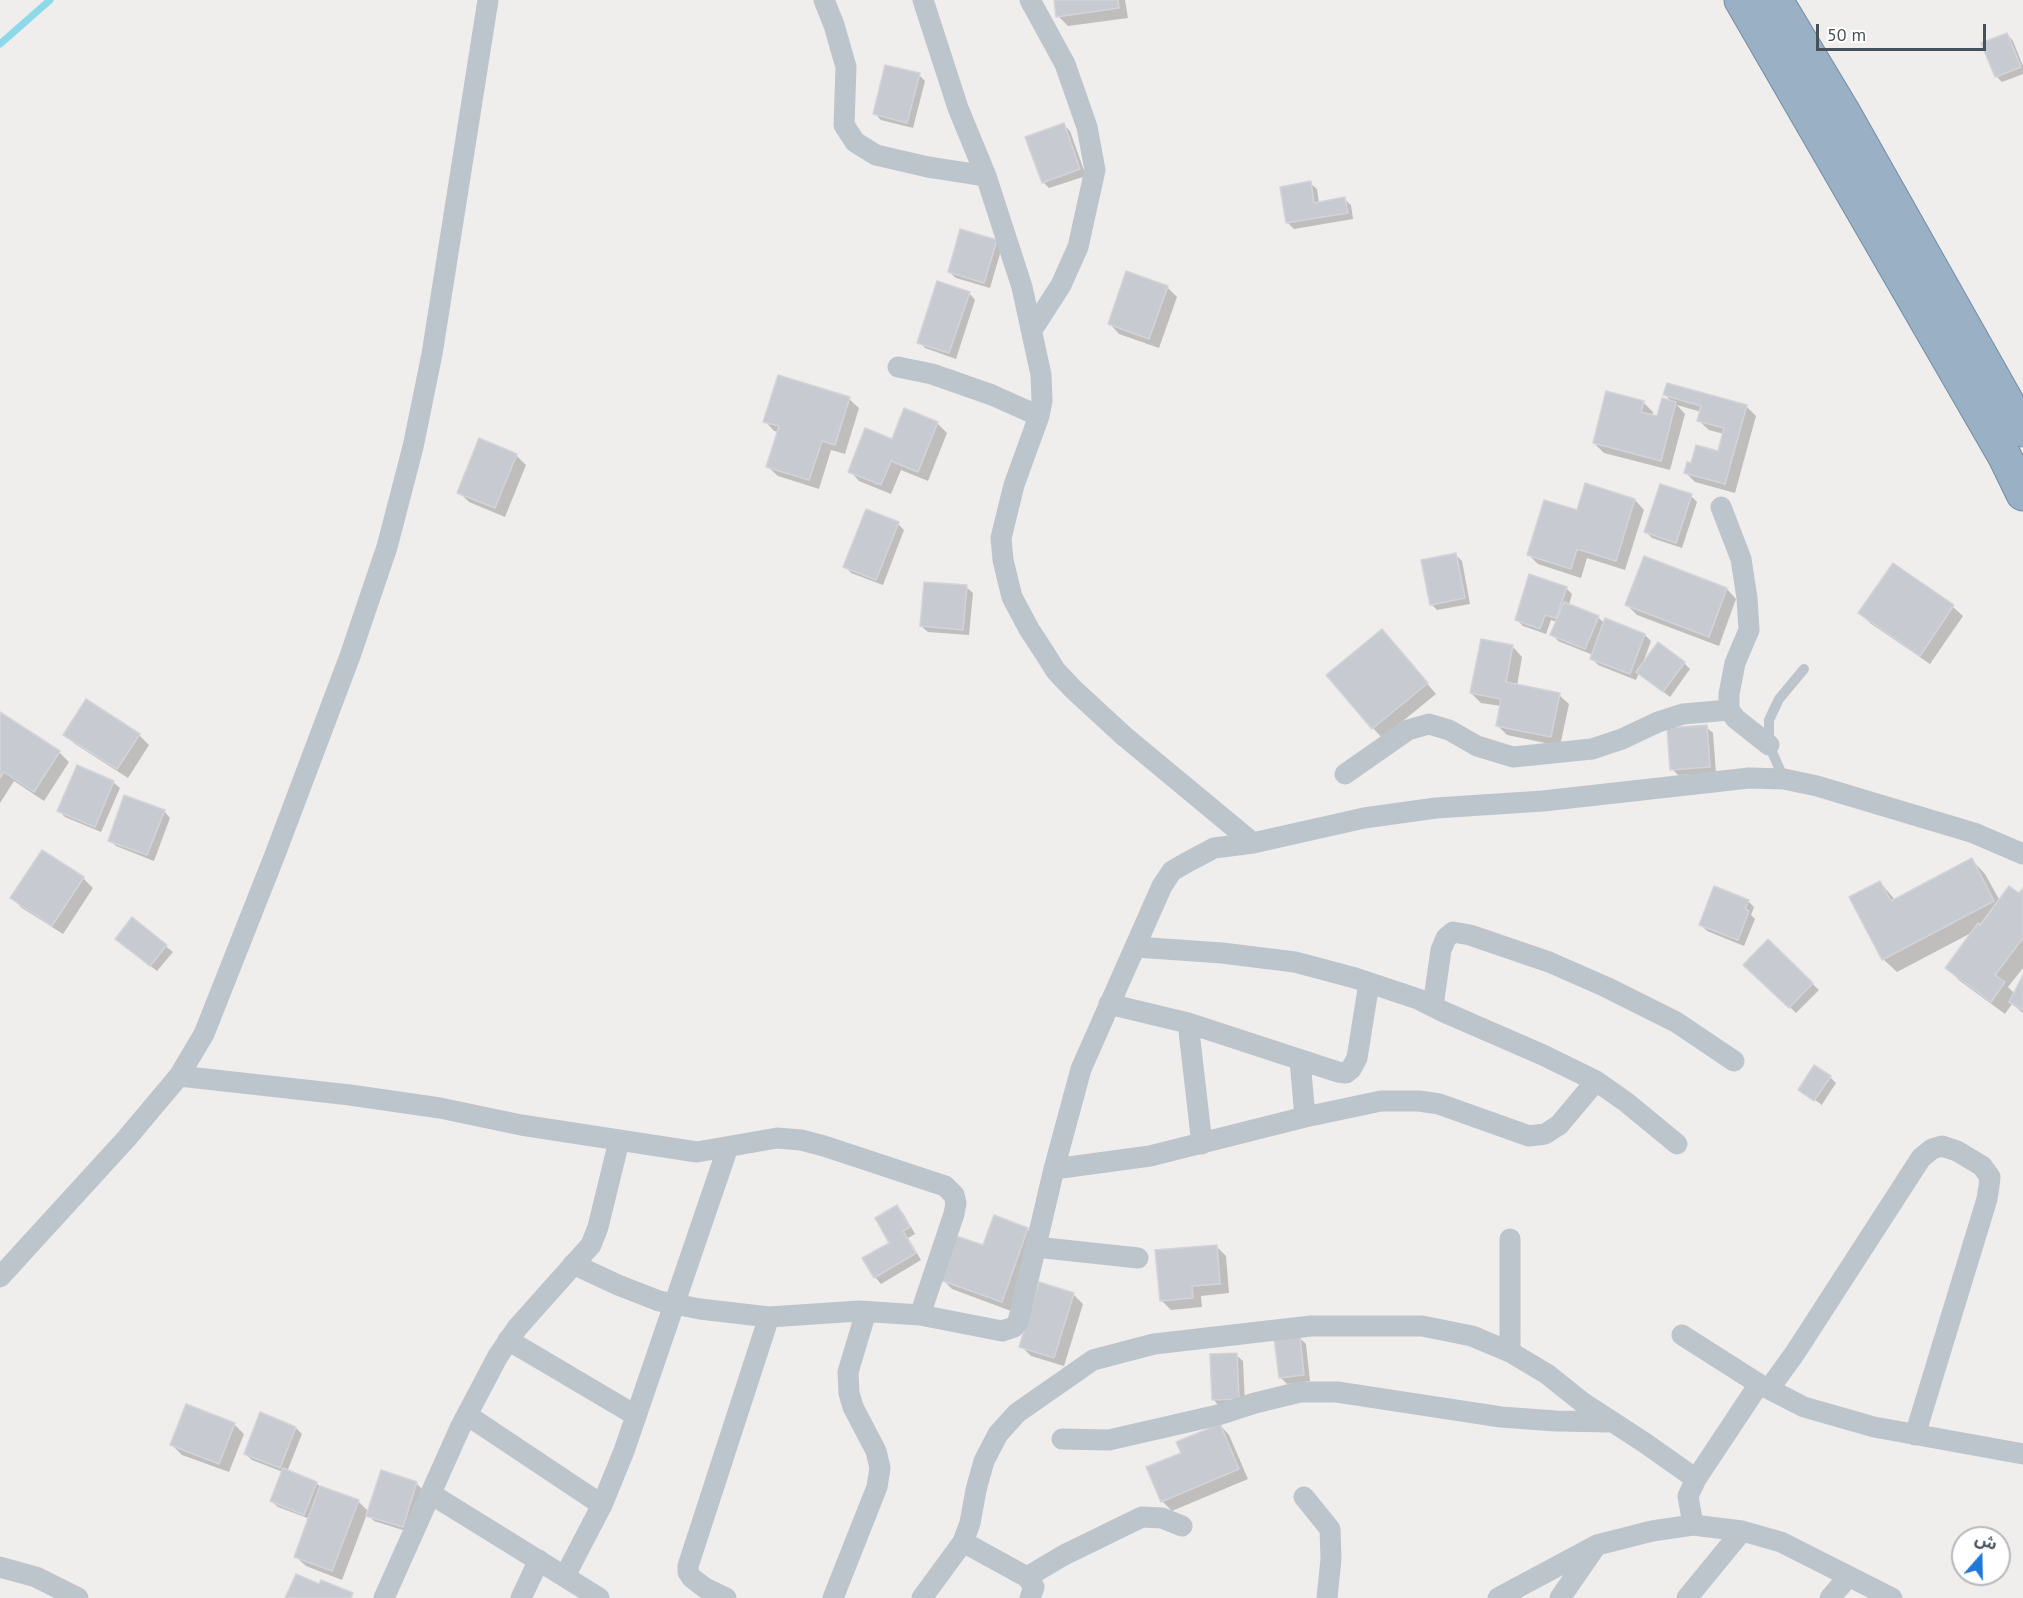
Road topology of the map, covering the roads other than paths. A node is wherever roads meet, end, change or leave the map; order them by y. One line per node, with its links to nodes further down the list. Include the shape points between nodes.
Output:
1 (488, 0): 28 (street, via 432,354 387,547 351,656 225,985 204,1034)
2 (824, 0): 7 (street, via 846,67 844,125 855,142 876,155)
3 (923, 0): 7 (street, via 958,108)
4 (1030, 0): 8 (street, via 1065,64 1087,127 1095,170 1078,247 1061,285)
5 (1741, 0): 12 (highway)
6 (1776, 0): 11 (highway)
7 (986, 176): 8 (street)
8 (1032, 330): 10 (street, via 1041,375)
9 (898, 367): 10 (street, via 932,374)
10 (1039, 416): 19 (street, via 1014,485 1001,538 1012,597 1056,671 1073,689)
11 (2023, 430)
12 (2023, 494)
13 (1721, 507): 15 (street, via 1741,559 1749,630 1735,663)
14 (1804, 669): 16 (lane, via 1779,699 1769,720)
15 (1729, 710): 16 (street); 17 (street, via 1683,714 1592,749 1513,757 1429,724 1408,730)
16 (1769, 745): 18 (lane)
17 (1345, 774)
18 (1784, 779): 19 (street, via 1749,778 1543,801 1436,808 1364,818); 20 (street, via 1914,814)
19 (1253, 843): 21 (street, via 1214,848 1172,872 1162,885)
20 (2023, 854)
21 (1136, 946): 22 (street, via 1295,962); 23 (street)
22 (1369, 983): 24 (street); 26 (street, via 1358,1058 1352,1070 1338,1072)
23 (1109, 1004): 25 (street); 35 (street, via 1081,1069)
24 (1433, 1006): 27 (street, via 1446,938 1453,932 1470,935 1606,987 1676,1022); 29 (street)
25 (1188, 1023): 26 (street); 32 (street)
26 (1300, 1059): 30 (street)
27 (1734, 1061)
28 (179, 1076): 31 (street, via 440,1108); 40 (street, via 128,1138)
29 (1596, 1081): 30 (street, via 1558,1125 1545,1134 1529,1136 1439,1104 1419,1101 1381,1101); 33 (street)
30 (1305, 1117): 32 (street)
31 (619, 1141): 34 (street, via 697,1152); 39 (street, via 598,1227 591,1245)
32 (1202, 1144): 35 (street, via 1150,1156)
33 (1677, 1144)
34 (728, 1147): 41 (street); 43 (street, via 777,1138 801,1140 945,1186 954,1195 954,1214)
35 (1054, 1169): 37 (street)
36 (1510, 1239): 47 (street)
37 (1036, 1247): 38 (street); 43 (street, via 1014,1327 1002,1331)
38 (1138, 1258)
39 (573, 1264): 41 (street, via 618,1285); 46 (street)
40 (0, 1277)
41 (675, 1304): 44 (street); 50 (street)
42 (866, 1311): 43 (street); 44 (street); 74 (street, via 848,1372 849,1393 880,1468 877,1487)
43 (920, 1315)
44 (769, 1317): 73 (street, via 688,1566 692,1578)
45 (1682, 1335): 48 (street)
46 (508, 1340): 49 (street); 50 (street)
47 (1510, 1352): 51 (street); 62 (street, via 1472,1336 1422,1326 1311,1326 1154,1344 1093,1360 1017,1413 998,1434 984,1461)
48 (1764, 1386): 52 (street, via 1804,1407); 52 (street, via 1795,1353 1921,1158 1942,1146 1982,1166 1990,1177 1987,1199); 55 (street)
49 (467, 1415): 56 (street); 58 (street)
50 (635, 1415): 58 (street)
51 (1613, 1422): 53 (street, via 1512,1418 1337,1392 1300,1392 1109,1440); 55 (street)
52 (1915, 1435): 54 (street)
53 (1062, 1439)
54 (2023, 1454)
55 (1696, 1479): 60 (street, via 1688,1496)
56 (431, 1494): 64 (street); 70 (street)
57 (1304, 1497): 76 (street, via 1330,1529)
58 (602, 1505): 66 (street)
59 (1182, 1526): 68 (street, via 1162,1518 1142,1517 1072,1550)
60 (1693, 1526): 61 (street); 63 (street, via 1652,1531)
61 (1742, 1531): 67 (street, via 1781,1542); 79 (street)
62 (963, 1542): 68 (street); 75 (street)
63 (1597, 1545): 77 (street); 78 (street)
64 (539, 1560): 66 (street); 71 (street)
65 (0, 1567): 69 (street, via 36,1577)
66 (565, 1576): 72 (street)
67 (1848, 1576): 80 (street); 81 (street)
68 (1029, 1588)
69 (78, 1598)
70 (384, 1598)
71 (520, 1598)
72 (599, 1598)
73 (726, 1598)
74 (833, 1598)
75 (922, 1598)
76 (1327, 1598)
77 (1498, 1598)
78 (1560, 1598)
79 (1688, 1598)
80 (1830, 1598)
81 (1892, 1598)

